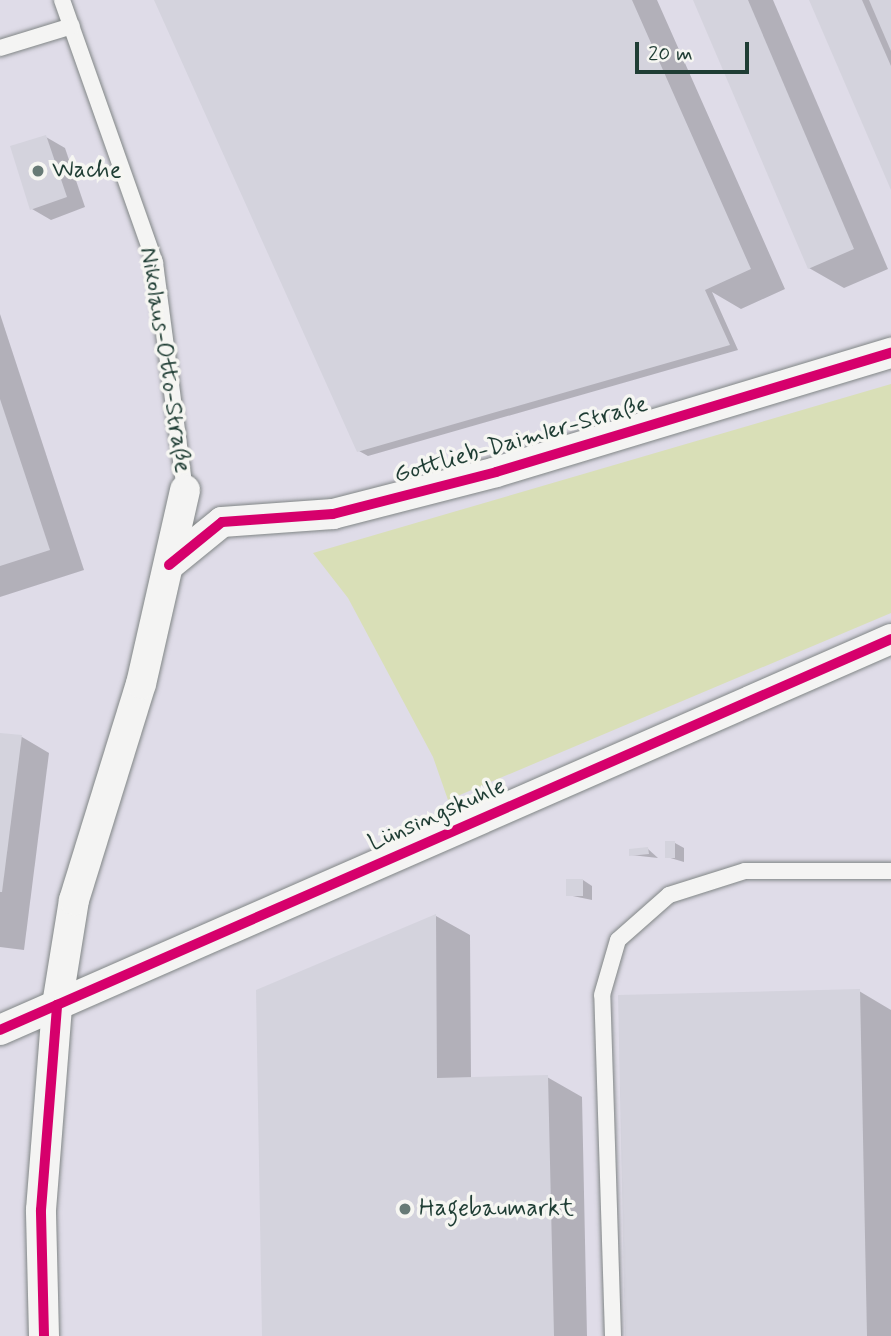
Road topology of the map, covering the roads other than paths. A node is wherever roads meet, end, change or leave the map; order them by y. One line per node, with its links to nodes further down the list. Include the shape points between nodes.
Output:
1 (62, 0): 2 (lane, Nikolaus-Otto-Straße)
2 (72, 26): 3 (lane); 5 (lane, Nikolaus-Otto-Straße, via 155,263)
3 (0, 48)
4 (891, 353): 6 (street, Gottlieb-Daimler-Straße, via 370,504 222,522)
5 (185, 490): 6 (street, Nikolaus-Otto-Straße)
6 (169, 565): 9 (street, via 141,684 74,900)
7 (891, 639): 9 (street, Lünsingskuhle)
8 (891, 871): 12 (lane, via 745,871 669,895 618,940 603,995)
9 (57, 1005): 10 (street, Lünsingskuhle); 11 (street, via 41,1210)
10 (0, 1030)
11 (44, 1336)
12 (613, 1336)

